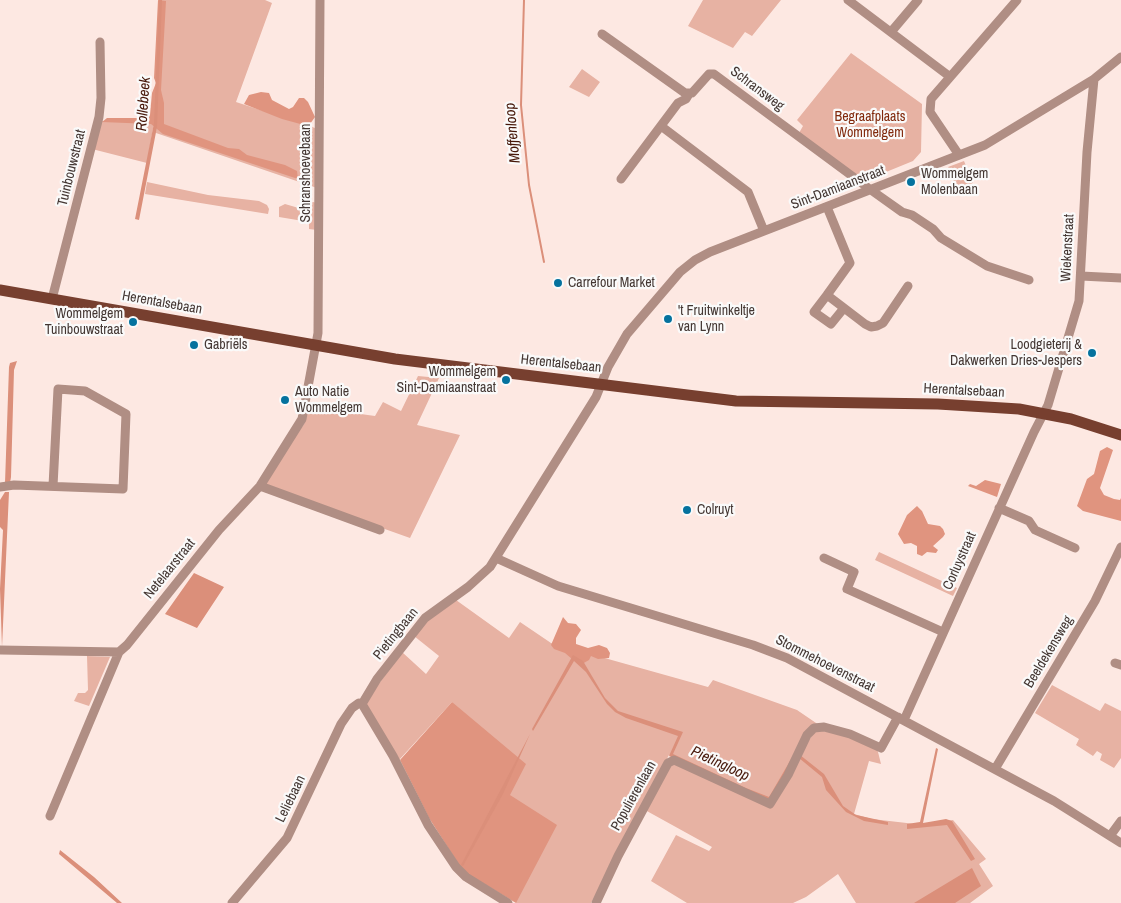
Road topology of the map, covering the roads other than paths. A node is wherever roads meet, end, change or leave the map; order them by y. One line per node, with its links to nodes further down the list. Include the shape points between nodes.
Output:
1 (320, 0): 26 (street, Schranshoevebaan, via 320,264)
2 (848, 0): 5 (street)
3 (918, 0): 5 (street)
4 (1017, 0): 9 (street)
5 (891, 32): 9 (street)
6 (602, 34): 11 (street)
7 (100, 42): 24 (street, Tuinbouwstraat, via 99,117)
8 (1121, 58): 10 (street, Sint-Damiaanstraat)
9 (949, 76): 13 (street, via 929,106)
10 (1094, 79): 13 (street, Sint-Damiaanstraat, via 997,139); 18 (street, Wiekenstraat)
11 (689, 94): 12 (street); 15 (street, Schransweg, via 709,74 714,74)
12 (661, 126): 14 (street); 17 (street, via 748,192)
13 (959, 155): 15 (street, Sint-Damiaanstraat)
14 (621, 179)
15 (871, 190): 16 (street, Sint-Damiaanstraat); 20 (street, via 972,257)
16 (827, 207): 17 (street, Sint-Damiaanstraat); 23 (street, via 850,263)
17 (764, 231): 27 (street, Sint-Damiaanstraat, via 710,252 680,272 627,334)
18 (1081, 276): 19 (street); 28 (street, Wiekenstraat, via 1079,301)
19 (1121, 278)
20 (1029, 280)
21 (908, 286): 25 (street, via 883,323 877,326 865,324)
22 (0, 290): 24 (main road, Herentalsebaan)
23 (827, 295): 25 (street); 25 (street, via 814,312 831,324)
24 (52, 299): 26 (main road, Herentalsebaan)
25 (844, 308)
26 (315, 346): 27 (main road, Herentalsebaan, via 395,359); 31 (street, Netelaarstraat, via 302,419)
27 (601, 383): 28 (main road, Herentalsebaan, via 736,401 984,406); 37 (street, Pietingbaan, via 593,402)
28 (1043, 413): 29 (main road, Herentalsebaan); 33 (street, Corluystraat)
29 (1121, 435)
30 (53, 486): 30 (street, via 123,489 126,414 85,391 58,390); 32 (street)
31 (260, 486): 34 (street); 42 (street, Netelaarstraat, via 219,530)
32 (0, 487)
33 (999, 508): 36 (street, via 1029,521 1035,530); 40 (street, Corluystraat)
34 (380, 530)
35 (1121, 547): 39 (street, Beeldekensweg)
36 (1075, 548)
37 (496, 558): 43 (street, Pietingbaan, via 474,582 424,618); 44 (street, Stommehoevenstraat, via 558,586 769,650)
38 (824, 558): 40 (street, via 854,572 847,589)
39 (1117, 566): 45 (street, Beeldekensweg)
40 (943, 632): 44 (street, Corluystraat)
41 (0, 650): 42 (street)
42 (118, 652): 46 (street, Netelaarstraat)
43 (362, 704): 50 (street, Leliebaan, via 352,708 341,724 286,838); 51 (street, via 394,756 428,825 456,867 466,877)
44 (901, 719): 45 (street, Stommehoevenstraat); 52 (street, Populierenlaan, via 881,748 850,734 819,727 807,735 770,804 674,760 668,763)
45 (995, 769): 48 (street, Stommehoevenstraat)
46 (50, 816)
47 (1121, 821): 48 (street)
48 (1110, 836): 49 (street, Stommehoevenstraat)
49 (1121, 843)
50 (232, 903)
51 (508, 903)
52 (596, 903)

